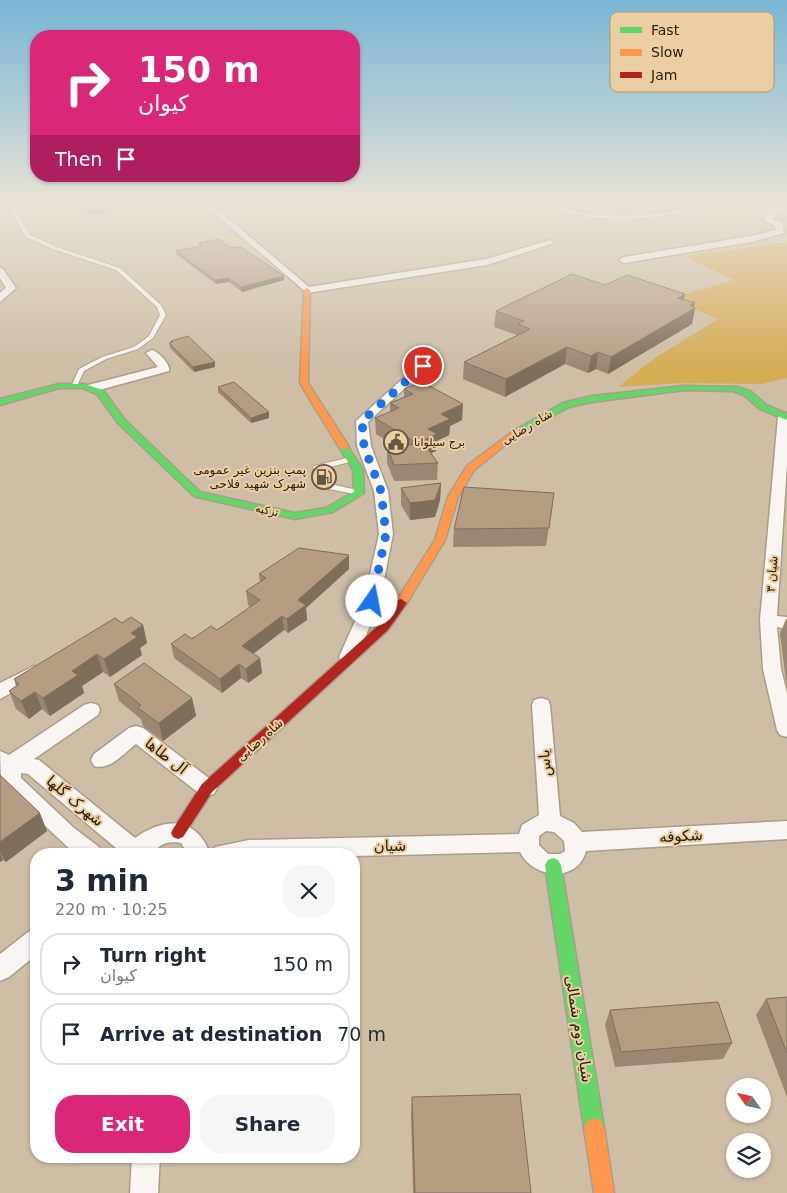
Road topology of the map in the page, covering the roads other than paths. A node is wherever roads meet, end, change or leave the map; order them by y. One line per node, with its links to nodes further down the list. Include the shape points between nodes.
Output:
1 (84, 258): 11 (lane, via 118,269 159,306 163,315 152,337 136,348 104,358 81,370)
2 (269, 258): 7 (street)
3 (501, 258): 7 (street)
4 (638, 258): 5 (street)
5 (624, 260)
6 (0, 271): 8 (street, via 11,288)
7 (306, 290): 15 (street, via 304,383)
8 (0, 298)
9 (152, 353): 12 (street, via 165,369)
10 (423, 366): 19 (street, via 362,421 364,446 381,491 386,534 372,601)
11 (75, 385): 12 (street); 13 (street, via 59,386)
12 (92, 388): 16 (street, تزکیه, via 100,392 121,421 197,494 295,516 329,510)
13 (0, 402)
14 (786, 417): 17 (street, شیان ۳); 19 (street, شاه رضایی, via 763,407 746,393 684,388 566,405 512,434 470,468 453,496 440,540 413,587 384,627)
15 (351, 459): 16 (street, via 358,470); 16 (lane, via 317,468 332,487)
16 (359, 493)
17 (768, 620): 18 (street); 24 (street, شیان ۳, via 772,669)
18 (787, 623)
19 (346, 662): 27 (street, شاه رضایی)
20 (49, 664): 21 (street)
21 (0, 692)
22 (541, 704): 28 (street, یاس)
23 (91, 710): 26 (street)
24 (787, 730)
25 (101, 760): 27 (street, آل طاها, via 136,733)
26 (3, 765): 33 (street, شهرک گلها, via 12,781); 34 (street, شهرک گلها, via 32,766)
27 (207, 788): 30 (street, شاه رضایی)
28 (550, 822): 31 (street, via 569,831); 32 (street, via 530,830)
29 (787, 830): 31 (street, شکوفه)
30 (178, 833): 35 (street, via 158,834); 36 (street, via 194,842)
31 (576, 842): 38 (street, via 574,856)
32 (527, 843): 37 (street, شیان); 38 (street, via 538,861)
33 (84, 848)
34 (129, 848)
35 (138, 848)
36 (196, 848)
37 (295, 848)
38 (553, 866): 43 (street, شیان دوم شمالی)
39 (30, 945): 40 (street)
40 (0, 969)
41 (146, 1163): 42 (street)
42 (144, 1193)
43 (604, 1193)

